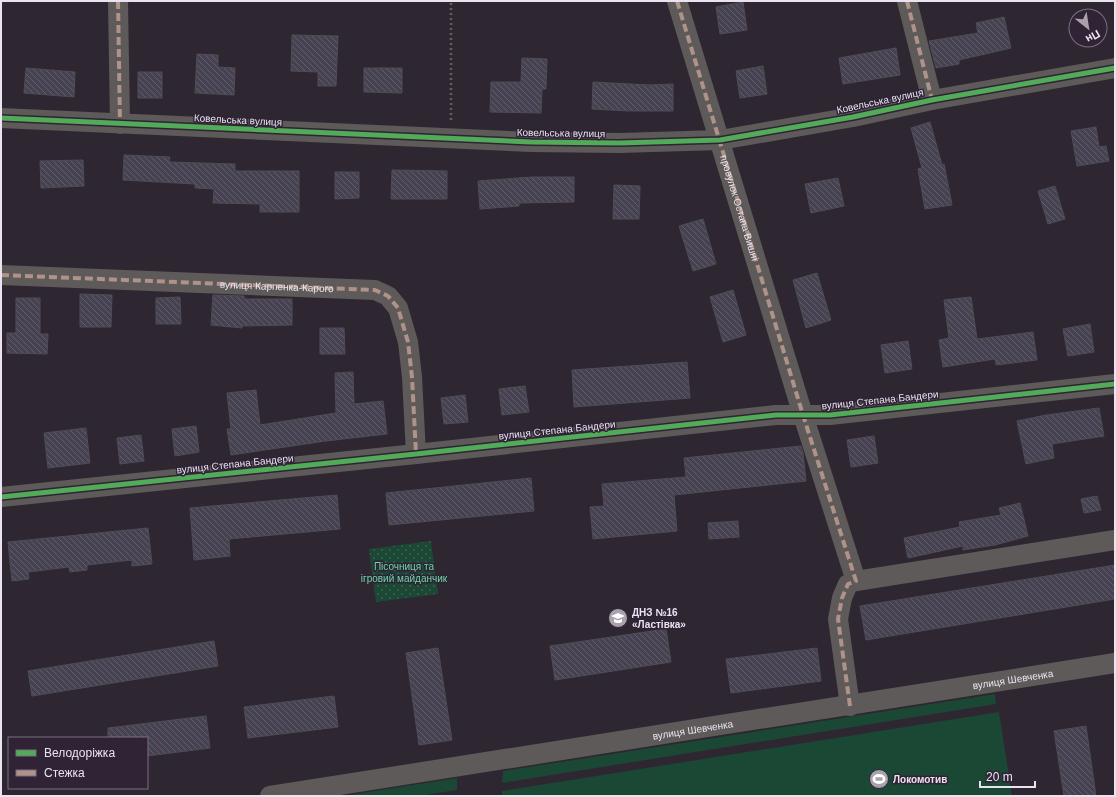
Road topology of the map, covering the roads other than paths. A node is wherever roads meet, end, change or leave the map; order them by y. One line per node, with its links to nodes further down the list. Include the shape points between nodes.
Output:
1 (118, 1): 7 (street)
2 (677, 1): 8 (street, провулок Остапа Вишні)
3 (907, 1): 5 (street)
4 (1115, 68): 5 (street, Ковельська вулиця)
5 (932, 100): 8 (street, Ковельська вулиця)
6 (1, 118): 7 (street, Ковельська вулиця)
7 (120, 124): 8 (street, Ковельська вулиця, via 531,142 619,144)
8 (720, 140): 11 (street, провулок Остапа Вишні)
9 (1, 274): 12 (street, вулиця Карпенка-Карого, via 375,290 388,296 398,308 408,342)
10 (1115, 384): 11 (street, вулиця Степана Бандери, via 830,415)
11 (803, 415): 12 (street, вулиця Степана Бандери, via 776,415); 15 (street, провулок Остапа Вишні)
12 (416, 454): 13 (street, вулиця Степана Бандери)
13 (1, 497)
14 (1115, 540): 15 (street)
15 (856, 581): 17 (street, via 848,584 838,619)
16 (1115, 663): 17 (street, вулиця Шевченка)
17 (850, 706): 18 (street, вулиця Шевченка)
18 (270, 796)

